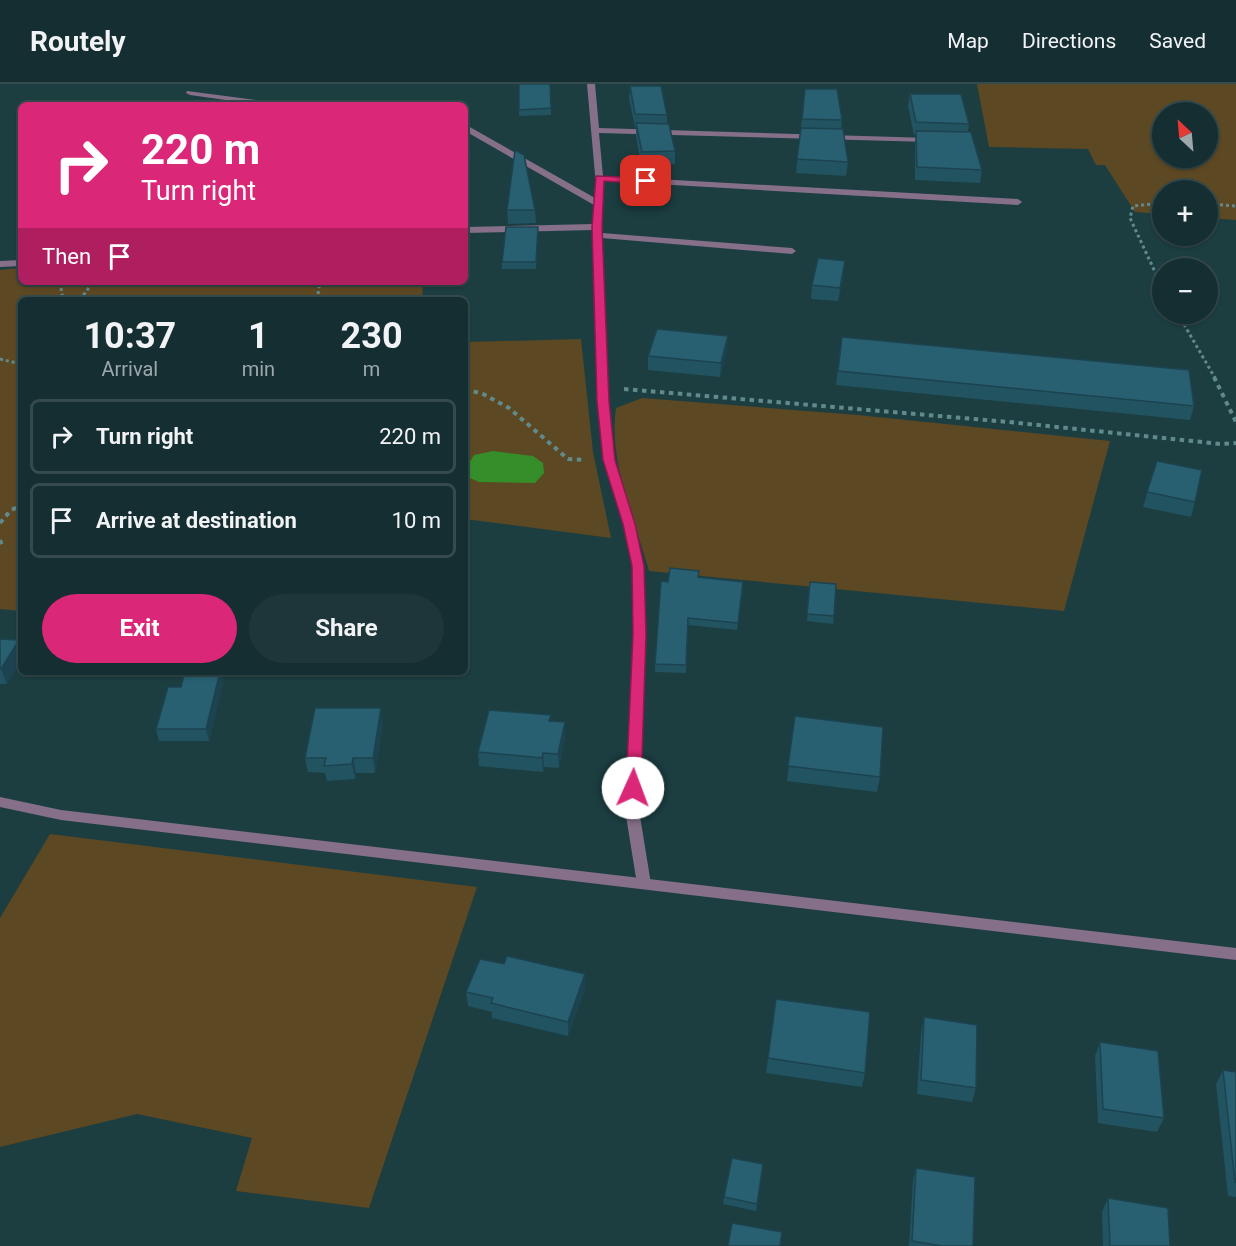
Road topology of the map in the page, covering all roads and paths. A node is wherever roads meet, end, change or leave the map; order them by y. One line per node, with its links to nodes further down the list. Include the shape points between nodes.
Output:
1 (591, 84): 5 (street)
2 (190, 93): 3 (street)
3 (257, 102)
4 (468, 130): 9 (street)
5 (595, 130): 6 (street); 7 (street)
6 (943, 140)
7 (600, 178): 8 (street); 9 (street)
8 (1018, 202)
9 (599, 204): 14 (street)
10 (1152, 204): 18 (path, via 1132,206 1130,218)
11 (1218, 205): 12 (path)
12 (1236, 206)
13 (468, 230): 14 (street)
14 (598, 231): 15 (street); 22 (street)
15 (792, 251)
16 (18, 263): 17 (street)
17 (0, 264)
18 (1152, 265)
19 (1184, 324): 24 (path)
20 (0, 359): 21 (path)
21 (18, 363)
22 (603, 387): 25 (path, via 1221,444); 26 (street)
23 (468, 390): 26 (path, via 509,408 568,459)
24 (1236, 422)
25 (1236, 442)
26 (609, 460): 32 (street, via 638,566 640,634 632,810)
27 (18, 507): 28 (path)
28 (0, 523)
29 (0, 540): 30 (path)
30 (2, 546)
31 (0, 802): 32 (street, via 61,815)
32 (644, 884): 33 (street)
33 (1236, 954)

